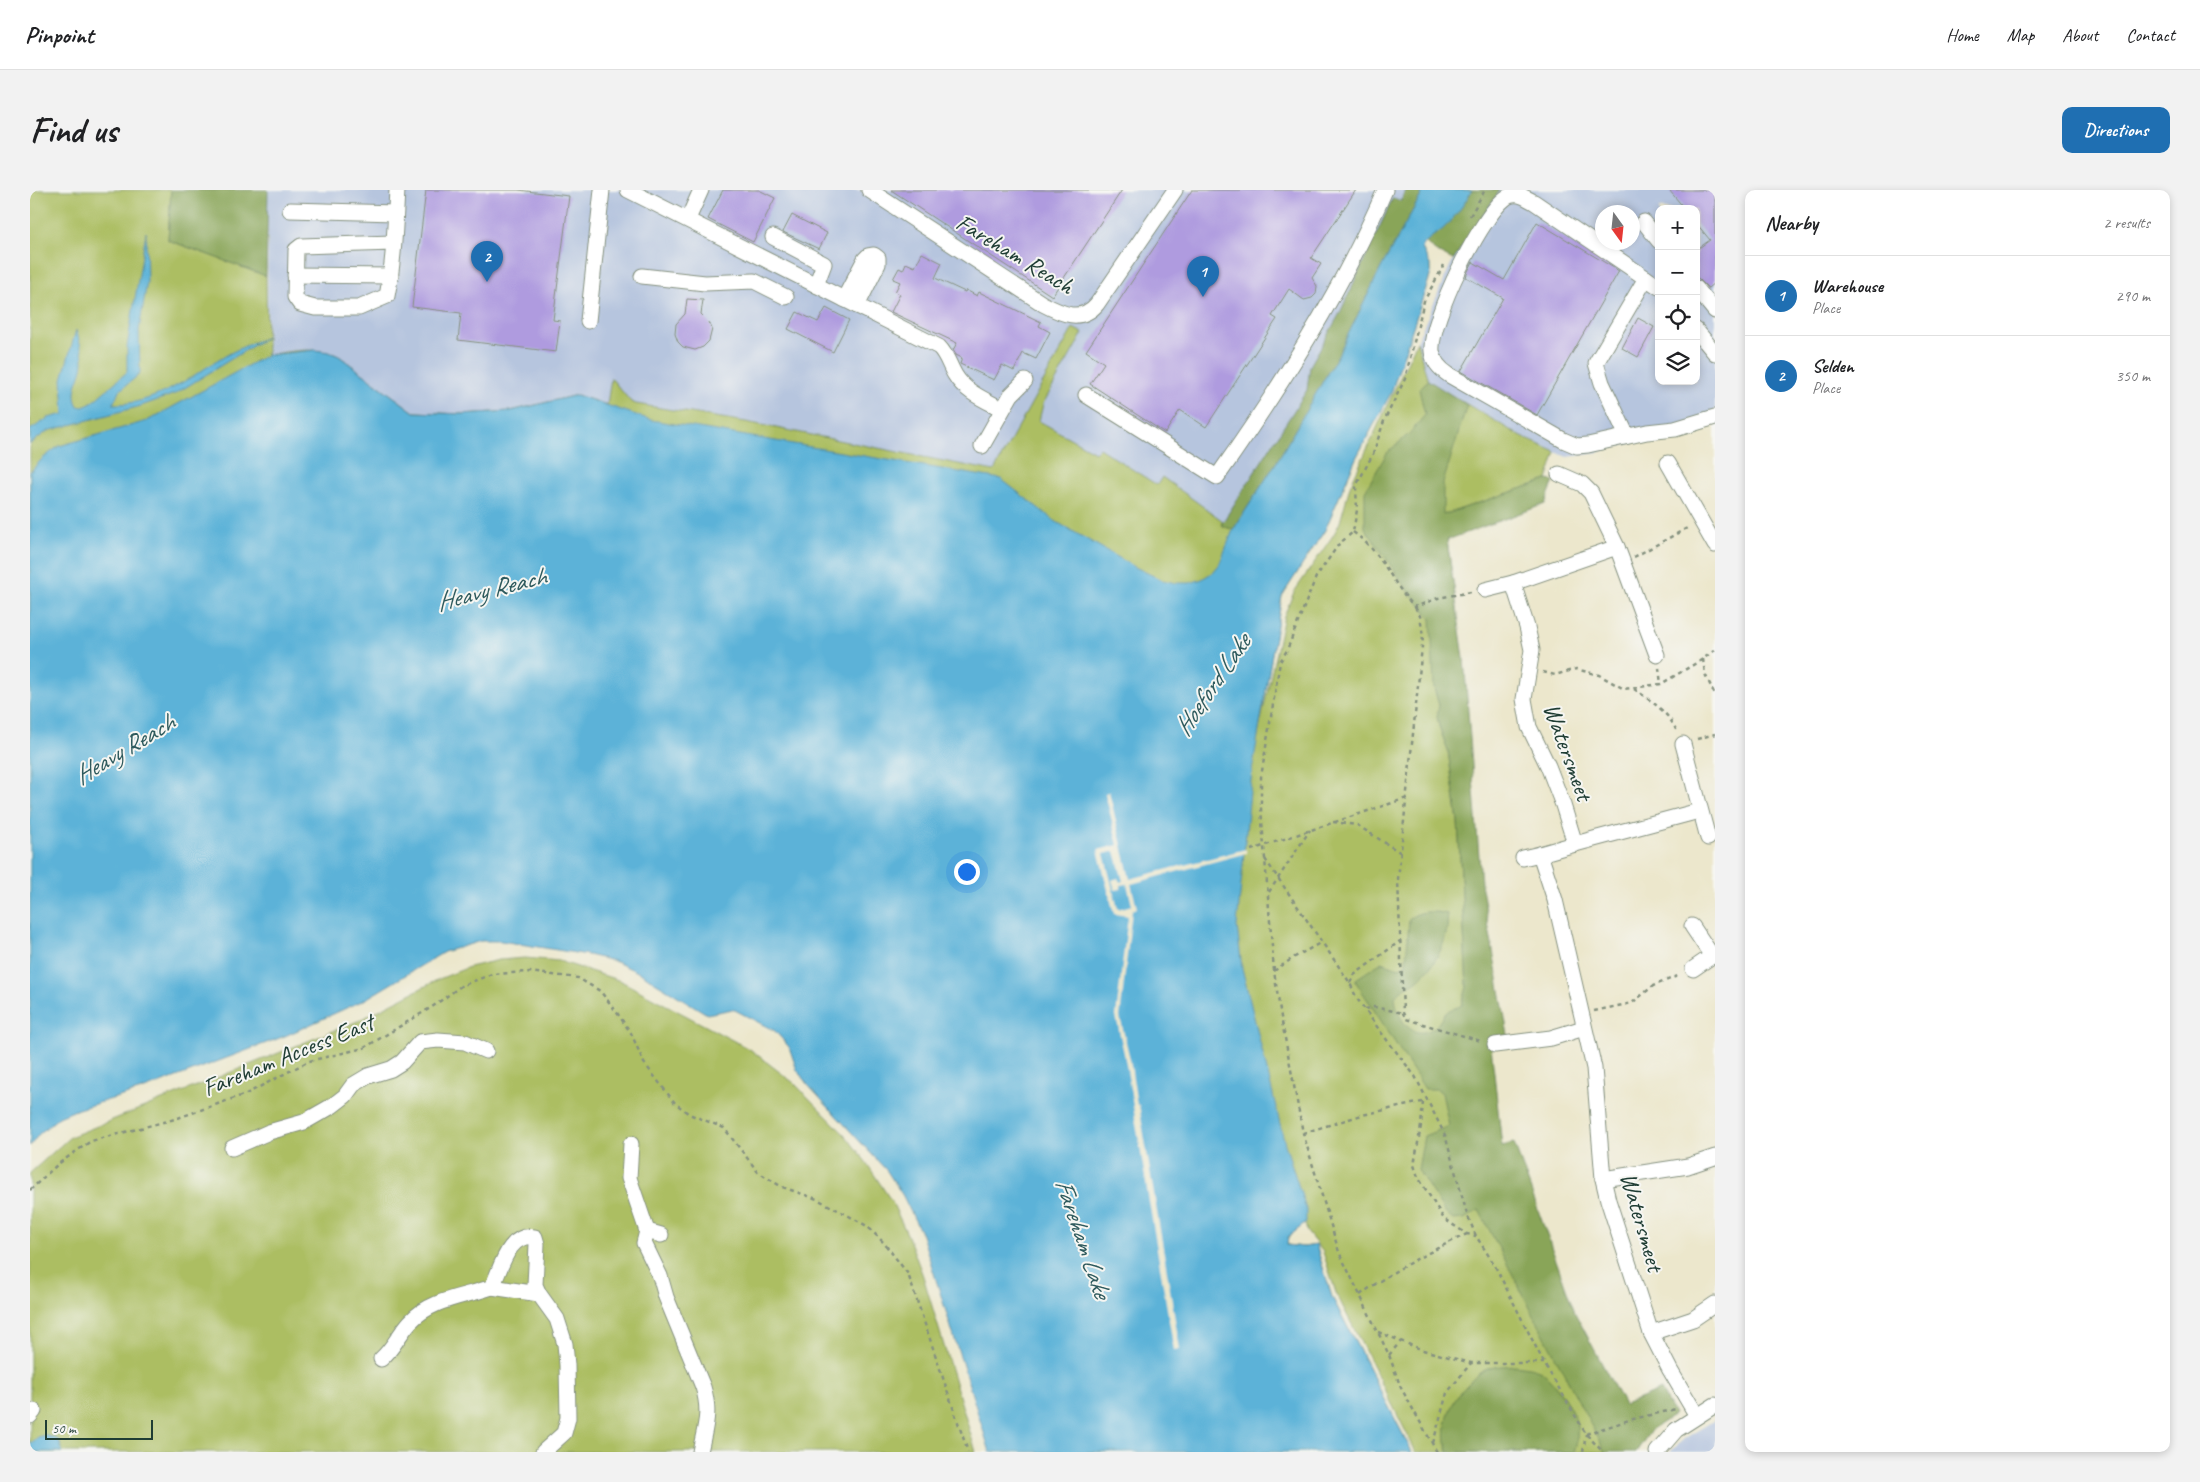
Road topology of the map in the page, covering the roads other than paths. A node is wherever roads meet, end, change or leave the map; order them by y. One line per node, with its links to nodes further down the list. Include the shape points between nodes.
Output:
1 (397, 190): 9 (street)
2 (602, 190): 24 (street)
3 (628, 190): 10 (street)
4 (701, 190): 10 (street)
5 (869, 190): 6 (street, Fareham Reach, via 1043,304 1073,316 1086,314 1097,304)
6 (1176, 190)
7 (1385, 190): 28 (street, via 1337,287 1267,405 1217,476)
8 (290, 210): 9 (street)
9 (396, 213): 14 (street)
10 (688, 219): 20 (street)
11 (1644, 222): 12 (street)
12 (1655, 236)
13 (773, 237): 20 (street, via 824,264)
14 (394, 243): 15 (street, via 301,246 296,250); 16 (street)
15 (295, 275): 16 (street); 16 (street, via 295,298 300,304 315,308 367,306 386,296)
16 (391, 276)
17 (642, 276): 22 (street, via 705,283 754,281)
18 (1646, 278): 19 (street); 31 (street, via 1596,364); 31 (street, via 1534,202 1520,195 1511,196 1502,202 1467,253 1442,304 1433,334 1432,354 1443,371 1572,444 1588,445)
19 (1655, 284)
20 (816, 285): 29 (street, via 939,347 964,386)
21 (1700, 293): 23 (street)
22 (786, 297)
23 (1715, 311)
24 (588, 320)
25 (1700, 335): 26 (street)
26 (1715, 353)
27 (1025, 382): 29 (street)
28 (1086, 395)
29 (1002, 409): 32 (street)
30 (1715, 417): 31 (street, via 1676,429)
31 (1627, 436)
32 (982, 446)
33 (1668, 463): 35 (street)
34 (1559, 474): 36 (street, via 1582,484 1591,492)
35 (1715, 545)
36 (1617, 546): 37 (street); 39 (street)
37 (1513, 583): 38 (street); 43 (street, Watersmeet, via 1532,650 1524,700 1528,727 1551,774)
38 (1486, 590)
39 (1657, 655)
40 (1682, 744): 41 (street)
41 (1700, 811): 42 (street); 43 (street)
42 (1708, 838)
43 (1575, 844): 44 (street)
44 (1540, 854): 45 (street); 49 (street, Watersmeet, via 1555,900)
45 (1523, 858)
46 (1692, 926): 47 (street)
47 (1713, 959): 48 (street)
48 (1693, 969)
49 (1584, 1028): 50 (street, via 1551,1038); 55 (street, Watersmeet, via 1594,1068)
50 (1495, 1045)
51 (486, 1051): 53 (street, via 465,1042 420,1042 402,1062 353,1085 332,1106 304,1122)
52 (631, 1144): 64 (street, via 629,1178 654,1233 644,1243 660,1276 708,1402 708,1418)
53 (232, 1148)
54 (1715, 1157): 55 (street, via 1688,1166)
55 (1603, 1179): 59 (street, Watersmeet)
56 (492, 1287): 57 (street); 57 (street, via 509,1248 528,1235 535,1237 537,1244 535,1285); 60 (street, via 449,1298 421,1312)
57 (539, 1294): 63 (street, via 557,1319 567,1365 568,1418 564,1433)
58 (1715, 1304): 59 (street, via 1693,1319)
59 (1651, 1333): 62 (street, Watersmeet)
60 (381, 1359)
61 (1715, 1405): 62 (street)
62 (1694, 1410): 65 (street)
63 (544, 1452)
64 (700, 1452)
65 (1657, 1452)

